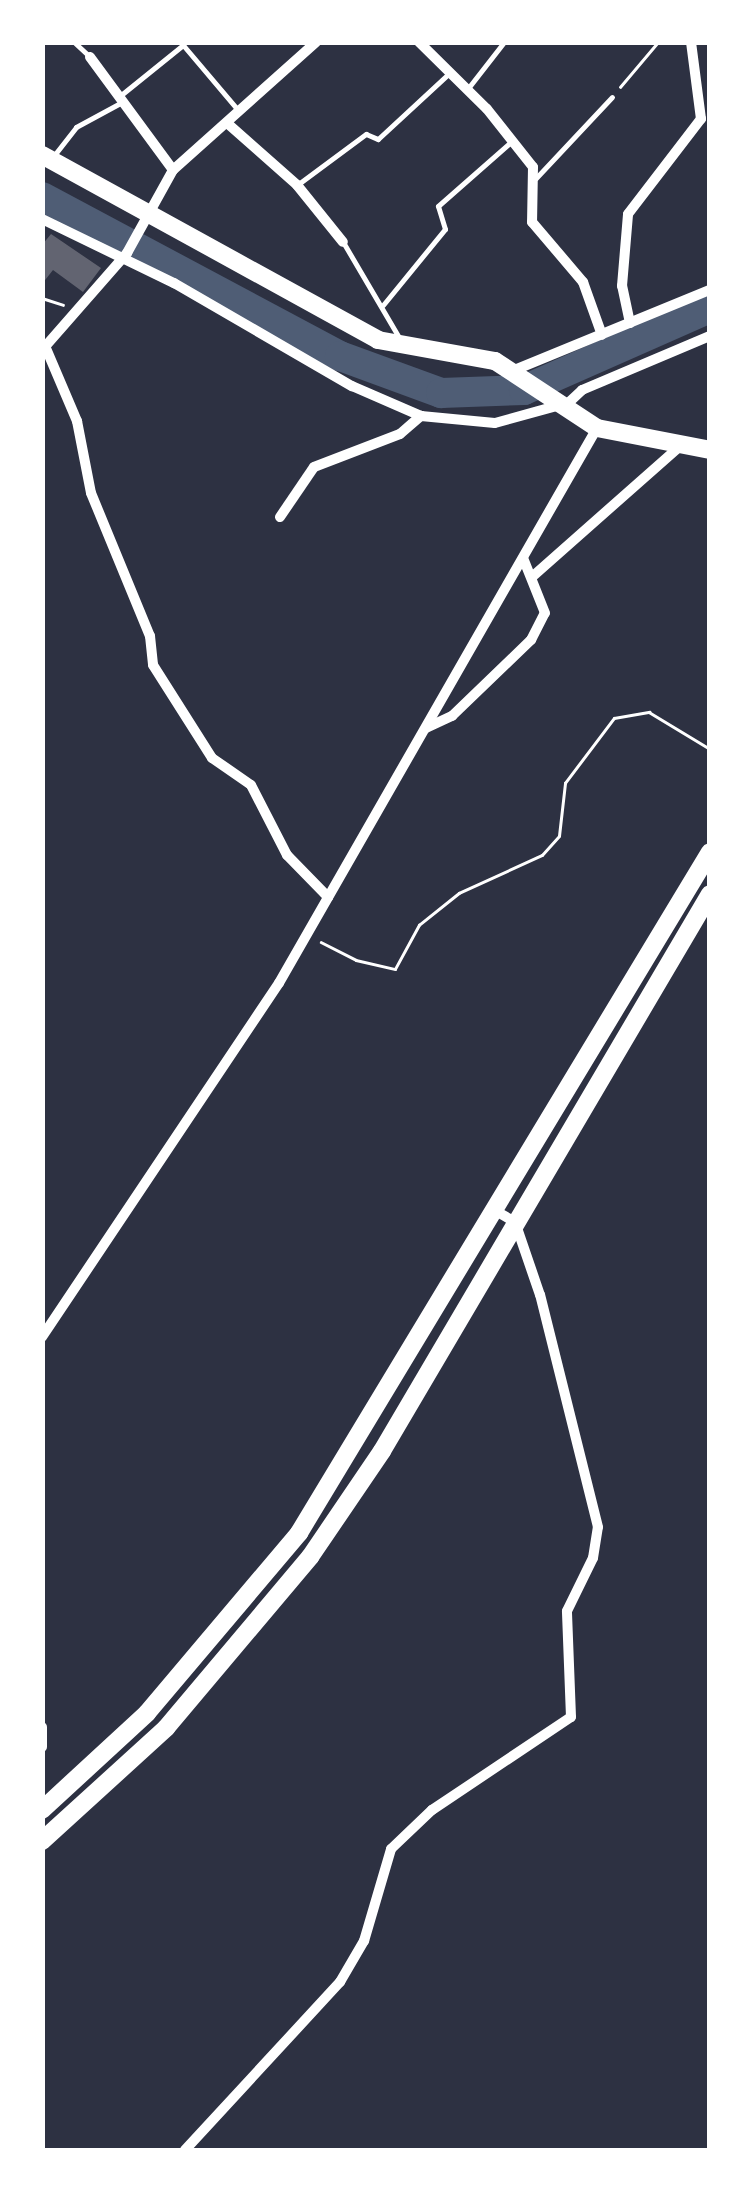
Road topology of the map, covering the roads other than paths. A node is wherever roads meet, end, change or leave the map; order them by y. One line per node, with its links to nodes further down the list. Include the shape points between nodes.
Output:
1 (74, 42): 6 (lane)
2 (316, 42): 11 (street)
3 (419, 42): 7 (street)
4 (504, 42): 8 (lane)
5 (691, 42): 24 (street, via 701,118 628,214 622,286)
6 (90, 58): 10 (street)
7 (446, 76): 8 (street); 17 (lane, via 378,138 366,134)
8 (465, 92): 13 (street)
9 (612, 97): 16 (lane)
10 (122, 98): 11 (lane, via 183,45); 14 (lane, via 76,127); 15 (street)
11 (240, 112): 12 (street)
12 (228, 123): 15 (street); 17 (street)
13 (513, 140): 16 (street); 23 (lane, via 438,206 445,230)
14 (47, 158): 18 (main road)
15 (172, 170): 18 (street)
16 (536, 178): 25 (street, via 528,207 532,222 584,282)
17 (297, 185): 20 (street)
18 (145, 217): 21 (street); 28 (main road)
19 (42, 218): 21 (street)
20 (343, 242): 23 (lane)
21 (125, 255): 27 (street); 31 (street, via 352,386)
22 (710, 290): 24 (street)
23 (383, 305): 28 (lane)
24 (630, 323): 25 (street)
25 (602, 335): 29 (street)
26 (710, 336): 30 (street)
27 (44, 348): 41 (street, via 77,421 108,540 150,636 153,665 212,758 251,786 287,856)
28 (404, 350): 29 (main road)
29 (520, 371): 30 (main road)
30 (559, 403): 31 (street, via 496,422); 32 (main road)
31 (421, 416): 35 (street, via 400,434 314,467)
32 (598, 428): 33 (main road); 36 (street)
33 (682, 444): 34 (main road); 37 (street)
34 (710, 450)
35 (280, 517)
36 (523, 558): 37 (street); 38 (street)
37 (532, 577): 38 (street, via 544,613 531,640 452,716)
38 (424, 730): 41 (street)
39 (710, 852): 42 (main road)
40 (710, 894): 43 (main road)
41 (328, 897): 44 (street)
42 (496, 1211): 43 (street); 47 (main road, via 290,1545 147,1713)
43 (515, 1222): 48 (main road, via 382,1451 270,1612 166,1728); 49 (street, via 598,1527 593,1558 567,1611 571,1716 432,1810 391,1849 364,1941 340,1982)
44 (42, 1338)
45 (42, 1727): 46 (street)
46 (42, 1747)
47 (42, 1810)
48 (42, 1841)
49 (185, 2150)

